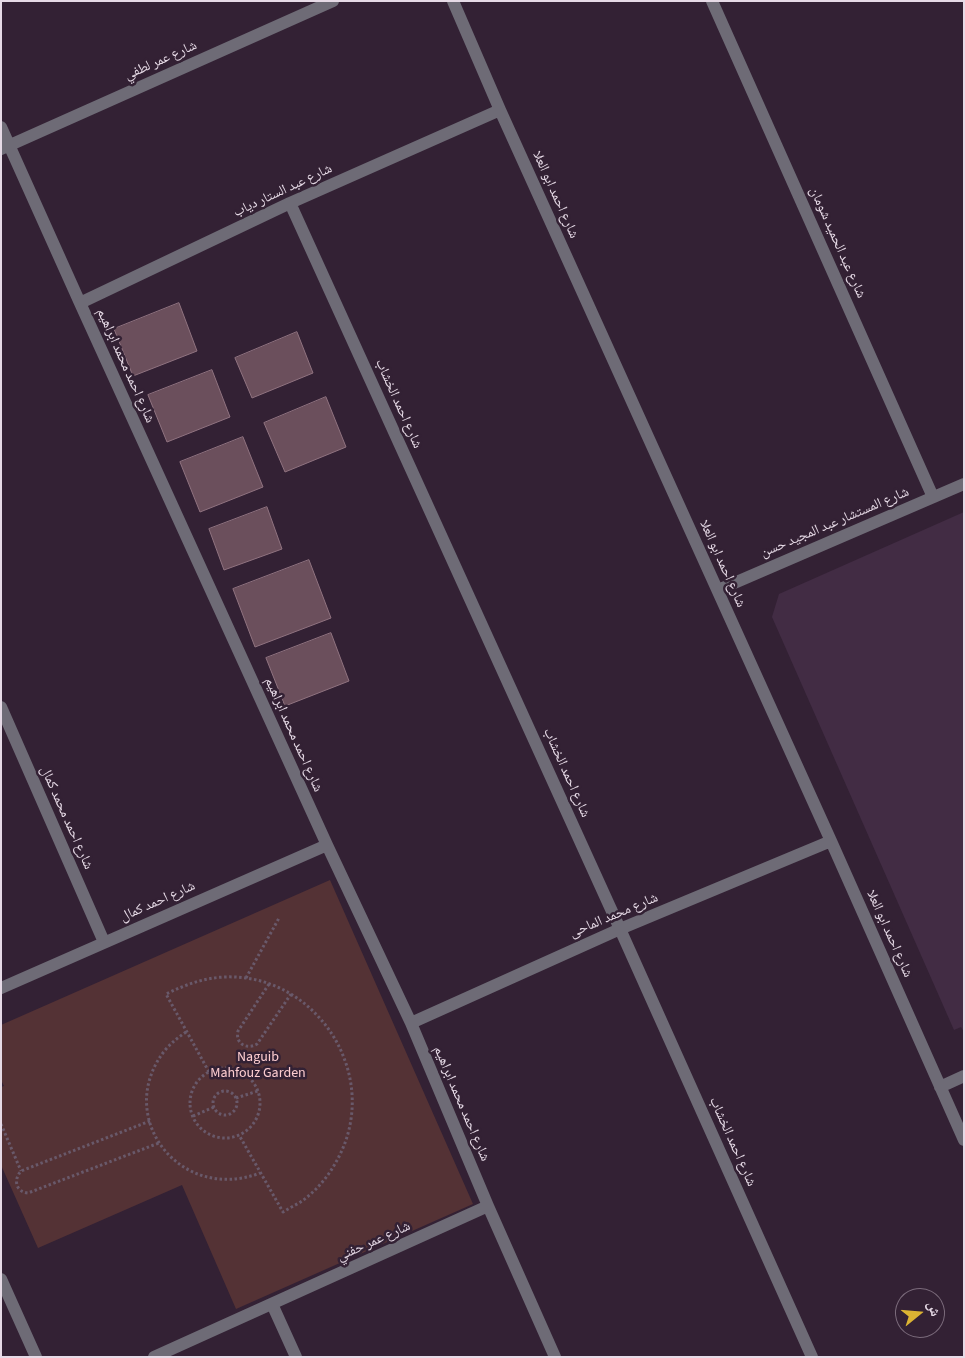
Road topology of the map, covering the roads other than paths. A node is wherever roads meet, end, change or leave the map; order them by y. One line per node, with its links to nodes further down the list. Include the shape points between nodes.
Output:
1 (333, 1): 6 (street, شارع عمر لطفي)
2 (453, 1): 4 (street, شارع احمد ابو العلا)
3 (712, 1): 10 (street, شارع عبد الحميد شومان)
4 (500, 110): 7 (street, شارع عبد الستار دياب); 11 (street, شارع احمد ابو العلا)
5 (1, 127): 6 (street, شارع احمد محمد ابراهيم)
6 (5, 147): 8 (street, شارع احمد محمد ابراهيم)
7 (290, 203): 8 (street, شارع عبد الستار دياب); 15 (street, شارع احمد الخشاب)
8 (80, 303): 14 (street, شارع احمد محمد ابراهيم)
9 (964, 484): 10 (street, شارع المستشار عبد المجيد حسن)
10 (933, 497): 11 (street, شارع المستشار عبد المجيد حسن)
11 (718, 590): 13 (street, شارع احمد ابو العلا)
12 (1, 707): 16 (street, شارع احمد محمد كمال)
13 (831, 841): 15 (street, شارع محمد الماحى); 20 (street, شارع احمد ابو العلا)
14 (327, 845): 16 (street, شارع احمد كمال); 18 (street, شارع احمد محمد ابراهيم)
15 (620, 929): 18 (street, شارع محمد الماحى); 29 (street, شارع احمد الخشاب)
16 (104, 942): 17 (street, شارع احمد كمال)
17 (1, 988)
18 (411, 1023): 22 (street, شارع احمد محمد ابراهيم)
19 (964, 1076): 20 (street)
20 (940, 1087): 21 (street, شارع احمد ابو العلا)
21 (964, 1140)
22 (488, 1206): 24 (street, شارع عمر حفني); 28 (street, شارع احمد محمد ابراهيم)
23 (1, 1279): 25 (street)
24 (272, 1304): 26 (street, شارع عمر حفني); 27 (street)
25 (36, 1357)
26 (154, 1357)
27 (296, 1357)
28 (555, 1357)
29 (812, 1357)

